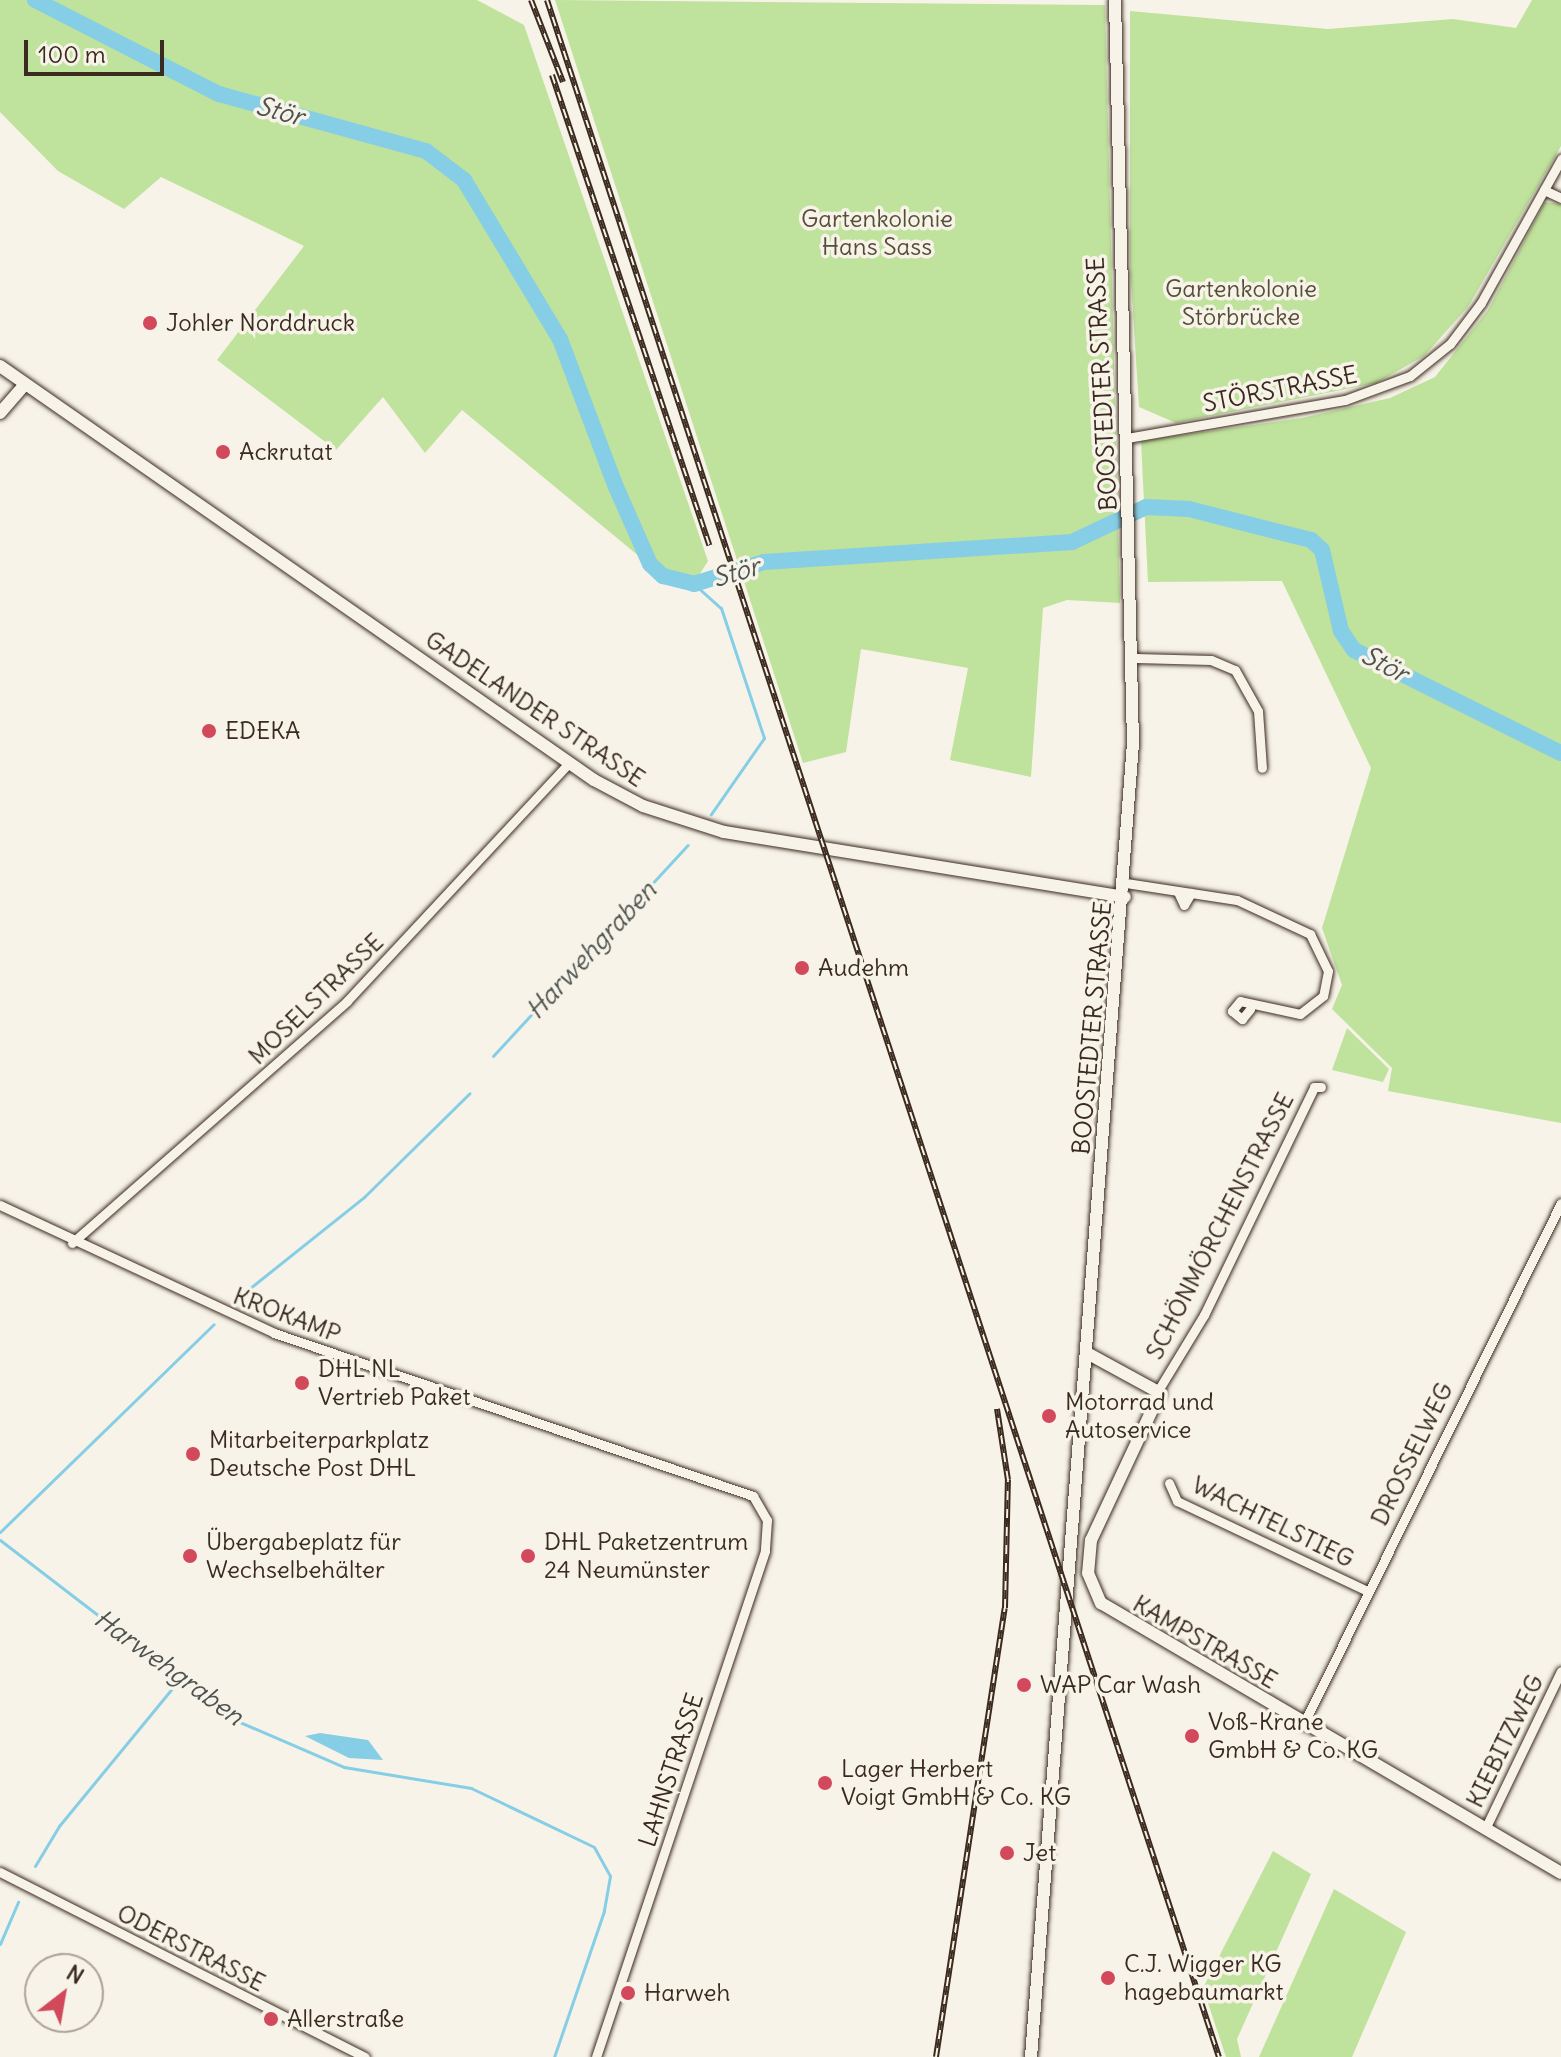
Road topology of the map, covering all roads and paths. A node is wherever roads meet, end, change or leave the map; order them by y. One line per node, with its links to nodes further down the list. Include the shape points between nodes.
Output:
1 (1115, 0): 8 (street, BOOSTEDTER STRASSE, via 1113,149)
2 (1561, 159): 3 (street, STÖRSTRASSE)
3 (1544, 190): 4 (street); 8 (street, STÖRSTRASSE, via 1465,325 1410,376 1345,400)
4 (1561, 198)
5 (0, 366): 6 (street, GADELANDER STRASSE)
6 (25, 384): 7 (street); 10 (street, GADELANDER STRASSE)
7 (0, 413)
8 (1127, 438): 9 (street, BOOSTEDTER STRASSE)
9 (1136, 658): 11 (street, via 1211,660 1235,670 1258,711); 12 (street, BOOSTEDTER STRASSE)
10 (569, 763): 13 (street, GADELANDER STRASSE, via 643,806 724,832); 18 (street, MOSELSTRASSE, via 347,1001)
11 (1262, 768)
12 (1126, 883): 13 (street, BOOSTEDTER STRASSE); 14 (street, via 1284,917 1318,945 1328,982 1314,1006 1293,1014)
13 (1125, 897): 19 (street, BOOSTEDTER STRASSE)
14 (1250, 1009)
15 (1321, 1087): 20 (street, SCHÖNMÖRCHENSTRASSE, via 1314,1087 1204,1315)
16 (1561, 1203): 24 (street, DROSSELWEG)
17 (1, 1207): 18 (street, KROKAMP)
18 (72, 1243): 22 (street, KROKAMP, via 274,1333)
19 (1087, 1353): 20 (street, SCHÖNMÖRCHENSTRASSE); 32 (street, BOOSTEDTER STRASSE)
20 (1159, 1389): 23 (street, SCHÖNMÖRCHENSTRASSE, via 1094,1529)
21 (1169, 1483): 24 (street, WACHTELSTIEG, via 1177,1501)
22 (753, 1496): 31 (street, LAHNSTRASSE, via 767,1520 765,1551)
23 (1090, 1581): 26 (street, KAMPSTRASSE, via 1115,1616)
24 (1367, 1591): 26 (street, DROSSELWEG)
25 (1561, 1671): 27 (street, KIEBITZWEG)
26 (1303, 1725): 27 (street, KAMPSTRASSE)
27 (1485, 1829): 29 (street, KAMPSTRASSE)
28 (0, 1872): 30 (street, ODERSTRASSE)
29 (1561, 1873)
30 (365, 2057)
31 (596, 2057)
32 (1031, 2057)

